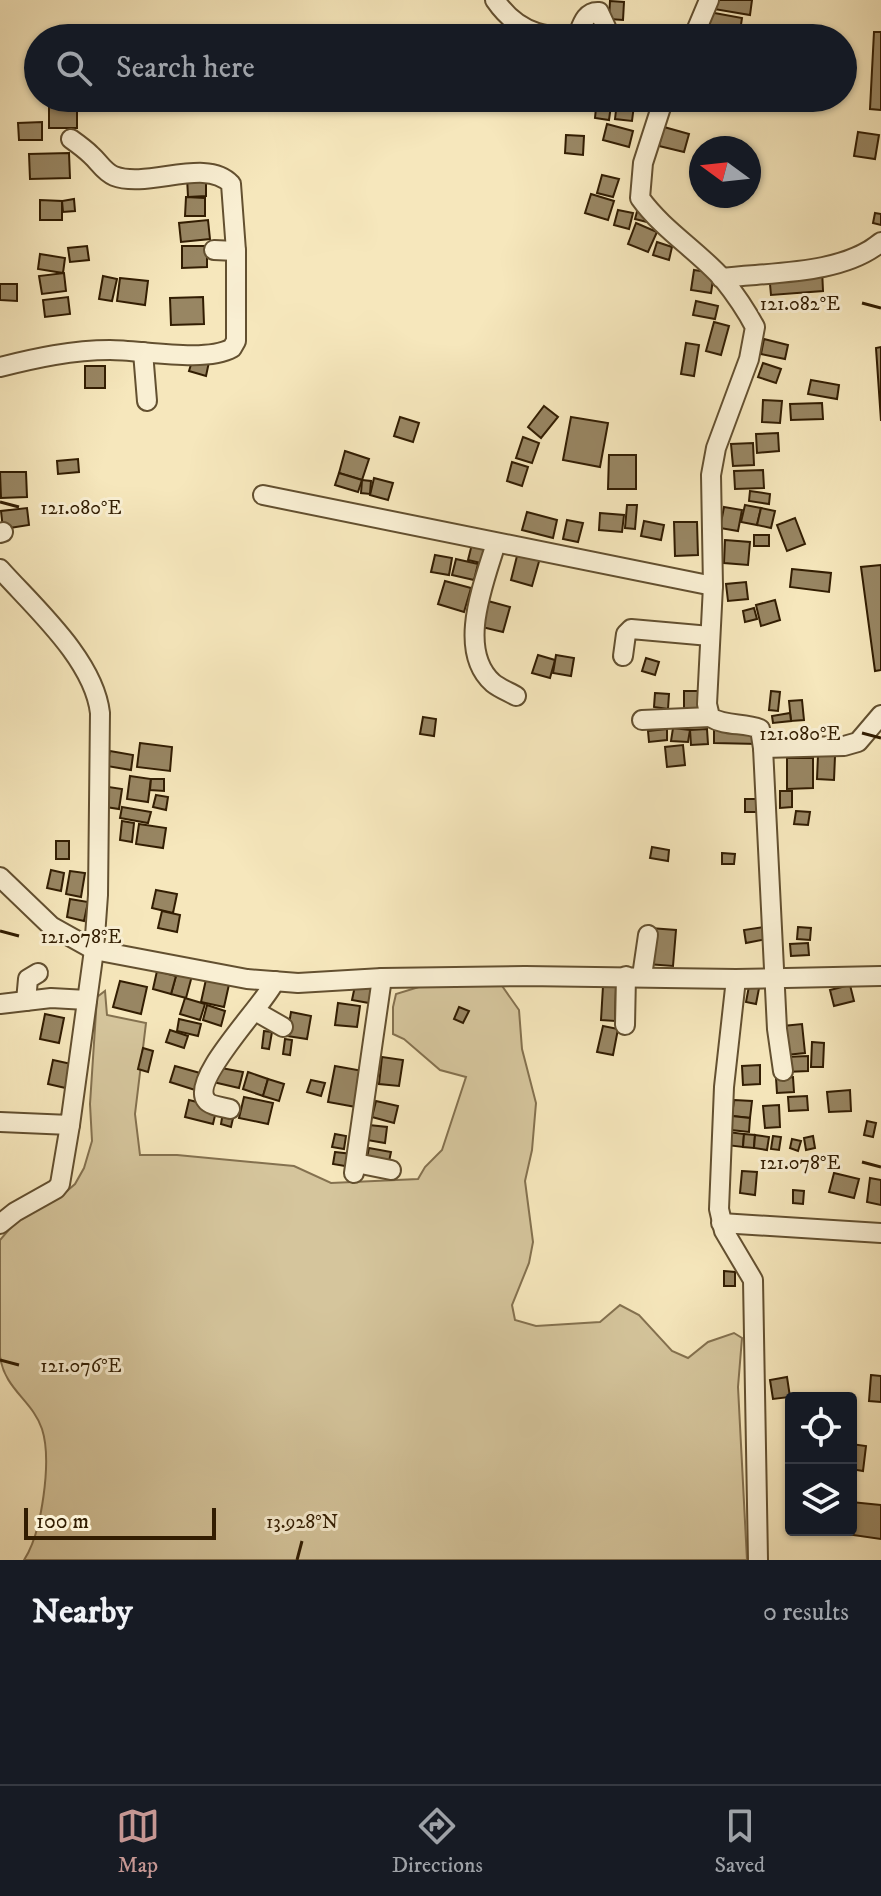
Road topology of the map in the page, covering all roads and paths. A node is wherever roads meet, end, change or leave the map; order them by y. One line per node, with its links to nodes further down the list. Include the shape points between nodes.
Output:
1 (495, 0): 3 (street)
2 (709, 0): 4 (street)
3 (516, 24)
4 (699, 24)
5 (659, 112): 10 (street, via 643,163 640,198)
6 (71, 139): 9 (street, via 113,176 224,176 231,184)
7 (881, 242): 10 (street, via 835,266)
8 (214, 250): 9 (street)
9 (236, 251): 11 (street, via 238,332 232,348 219,353)
10 (721, 278): 17 (street, via 755,327 711,475)
11 (143, 352): 12 (street, via 49,355); 13 (street)
12 (0, 367)
13 (147, 401)
14 (263, 495): 15 (street)
15 (496, 543): 17 (street); 20 (street, via 475,611 475,651 492,682)
16 (0, 569): 27 (street, via 66,644 98,696)
17 (713, 586): 18 (street)
18 (710, 636): 19 (street, via 631,629); 22 (street)
19 (623, 656)
20 (516, 696)
21 (881, 715): 24 (street, via 858,742 844,746)
22 (710, 717): 23 (street); 24 (street, via 760,729)
23 (642, 720)
24 (763, 748): 31 (street)
25 (0, 877): 27 (street, via 51,926)
26 (648, 935): 29 (street)
27 (94, 950): 34 (street, via 197,972); 35 (street)
28 (38, 973): 36 (street, via 28,979)
29 (634, 976): 32 (street); 33 (street); 39 (street)
30 (881, 976): 31 (street)
31 (775, 977): 33 (street); 41 (street)
32 (382, 978): 34 (street); 45 (street, via 355,1168)
33 (736, 979): 46 (street, via 724,1087)
34 (275, 981): 38 (street)
35 (87, 1000): 36 (street); 44 (street)
36 (26, 1001): 37 (street)
37 (0, 1004)
38 (255, 1011): 40 (street); 42 (street, via 214,1063 205,1090 208,1103)
39 (625, 1025)
40 (283, 1027)
41 (783, 1071)
42 (230, 1109)
43 (0, 1122): 44 (street)
44 (70, 1125): 47 (street, via 60,1184)
45 (391, 1170)
46 (721, 1223): 48 (street); 49 (street, via 753,1280)
47 (0, 1224)
48 (881, 1233)
49 (758, 1560)

